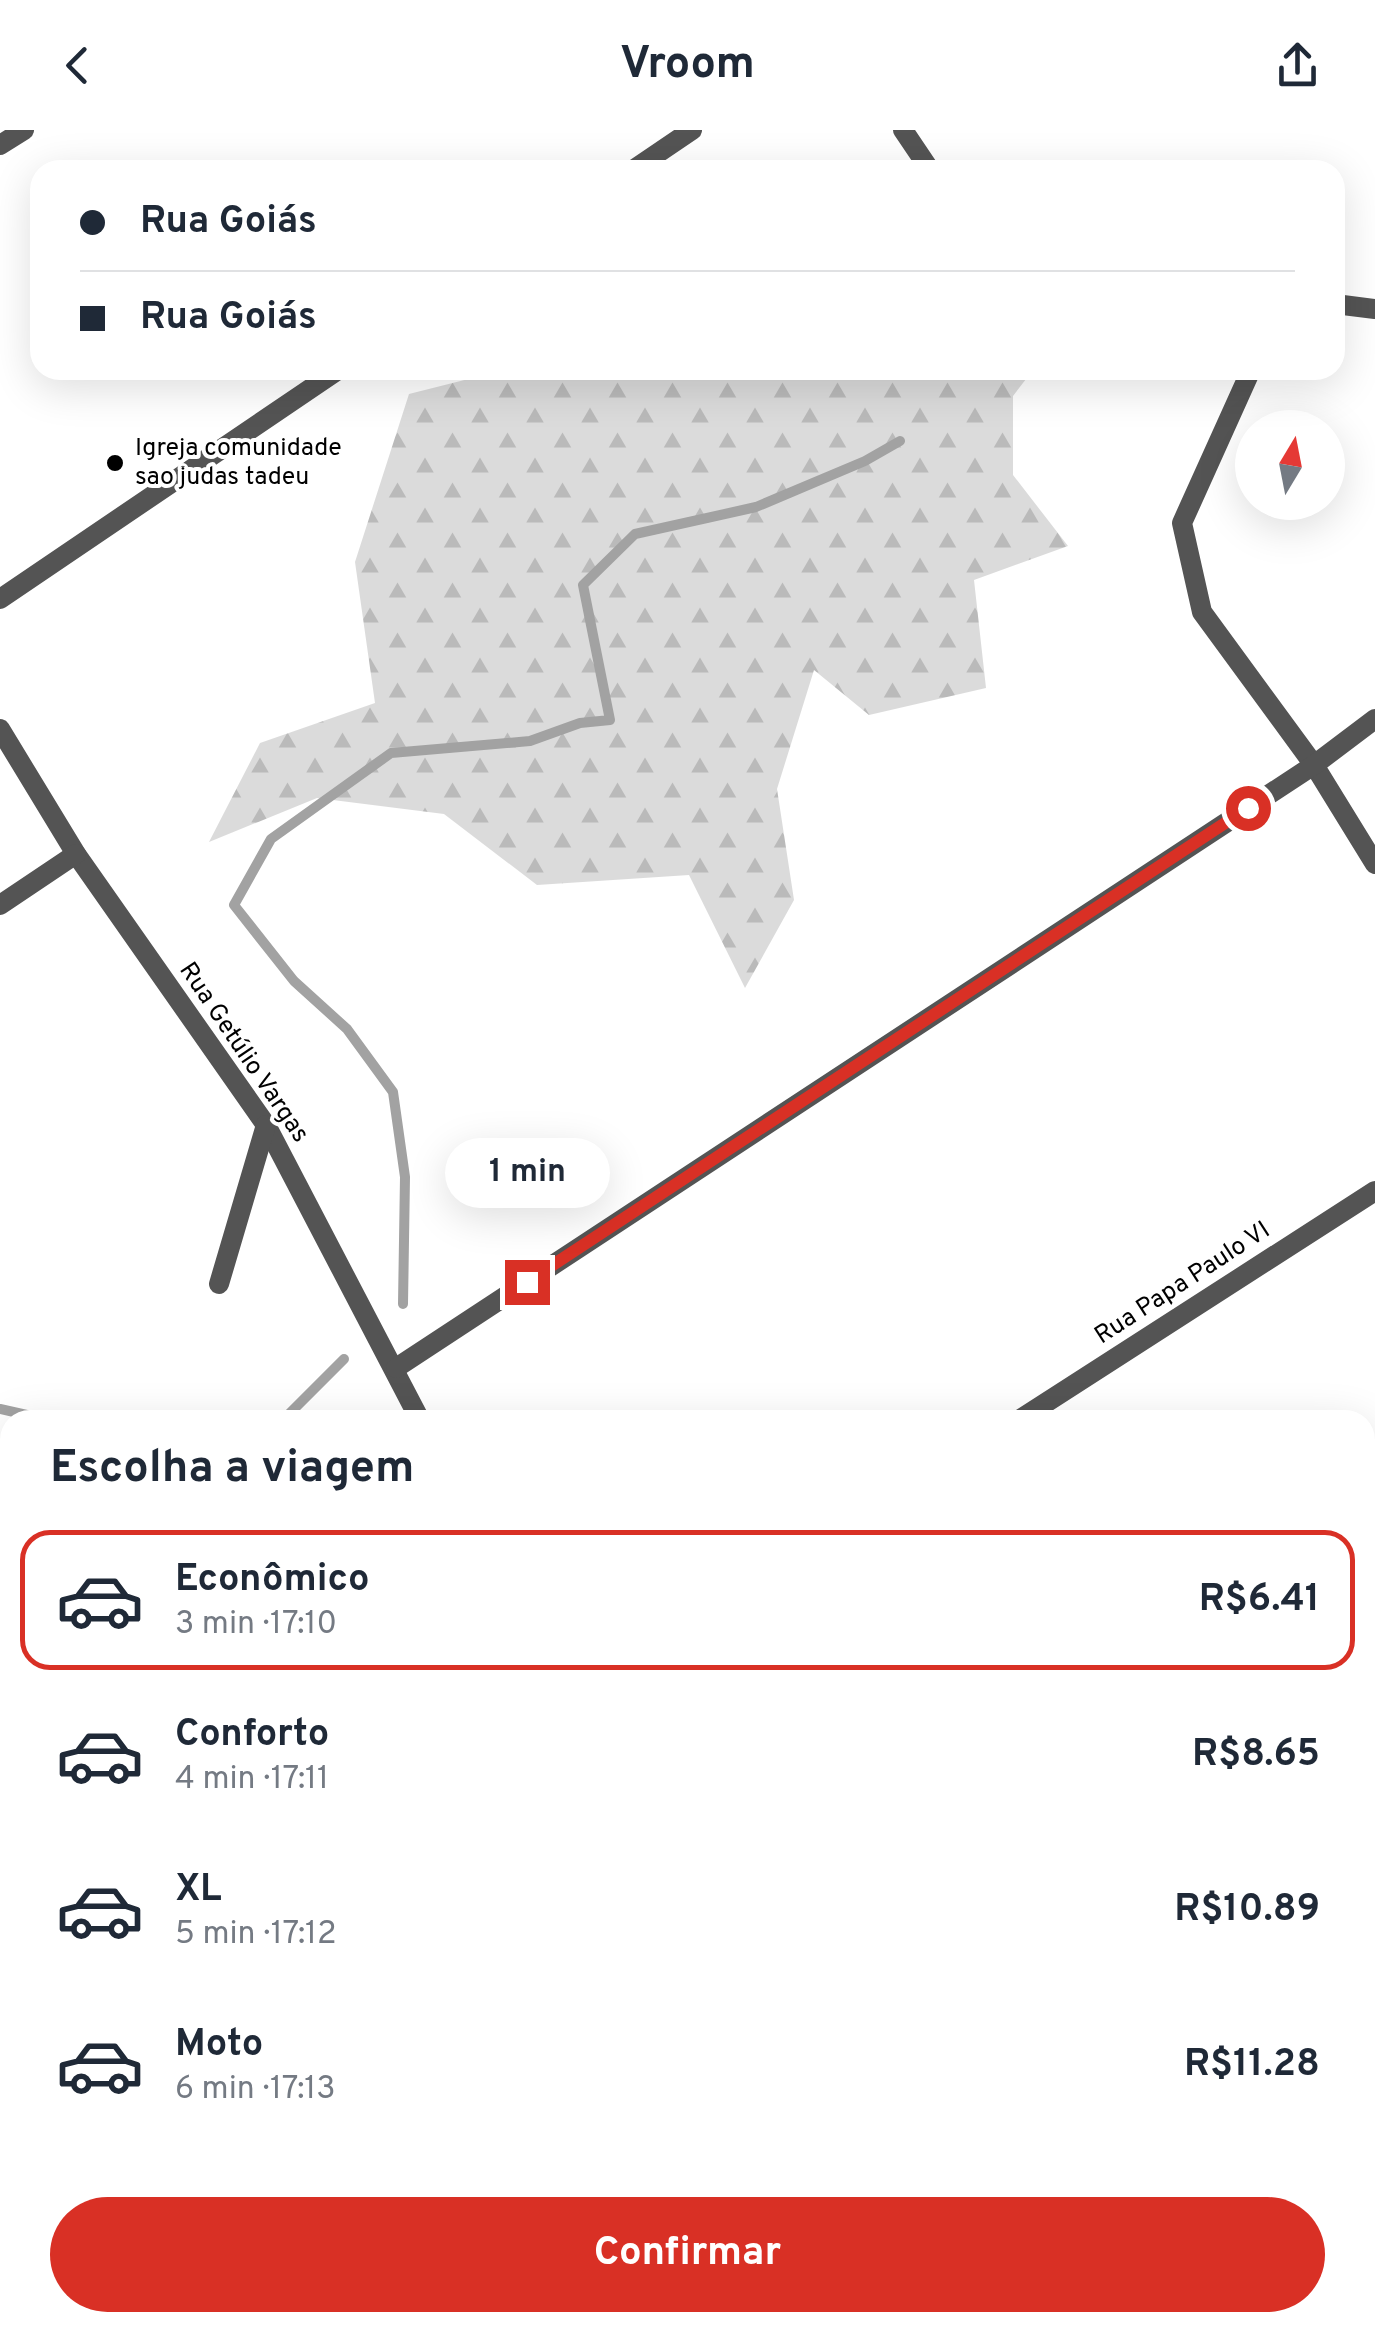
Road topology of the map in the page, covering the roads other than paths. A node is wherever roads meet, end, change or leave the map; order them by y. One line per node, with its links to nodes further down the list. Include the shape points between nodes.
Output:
1 (24, 130): 4 (street)
2 (692, 130): 5 (street)
3 (903, 130): 6 (street)
4 (0, 146)
5 (648, 160)
6 (923, 160)
7 (1345, 305): 8 (street)
8 (1375, 309)
9 (323, 380): 11 (street)
10 (1246, 380): 14 (street, via 1182,523 1202,612)
11 (0, 599)
12 (1375, 720): 14 (street)
13 (0, 728): 15 (street, Rua Getúlio Vargas)
14 (1314, 765): 16 (street); 21 (street)
15 (76, 854): 17 (street); 18 (street, Rua Getúlio Vargas)
16 (1375, 864)
17 (0, 905)
18 (266, 1125): 20 (street); 21 (street, Rua Getúlio Vargas)
19 (1375, 1191): 23 (street, Rua Papa Paulo VI)
20 (219, 1284)
21 (396, 1368): 22 (street, Rua Getúlio Vargas)
22 (415, 1410)
23 (1035, 1410)

